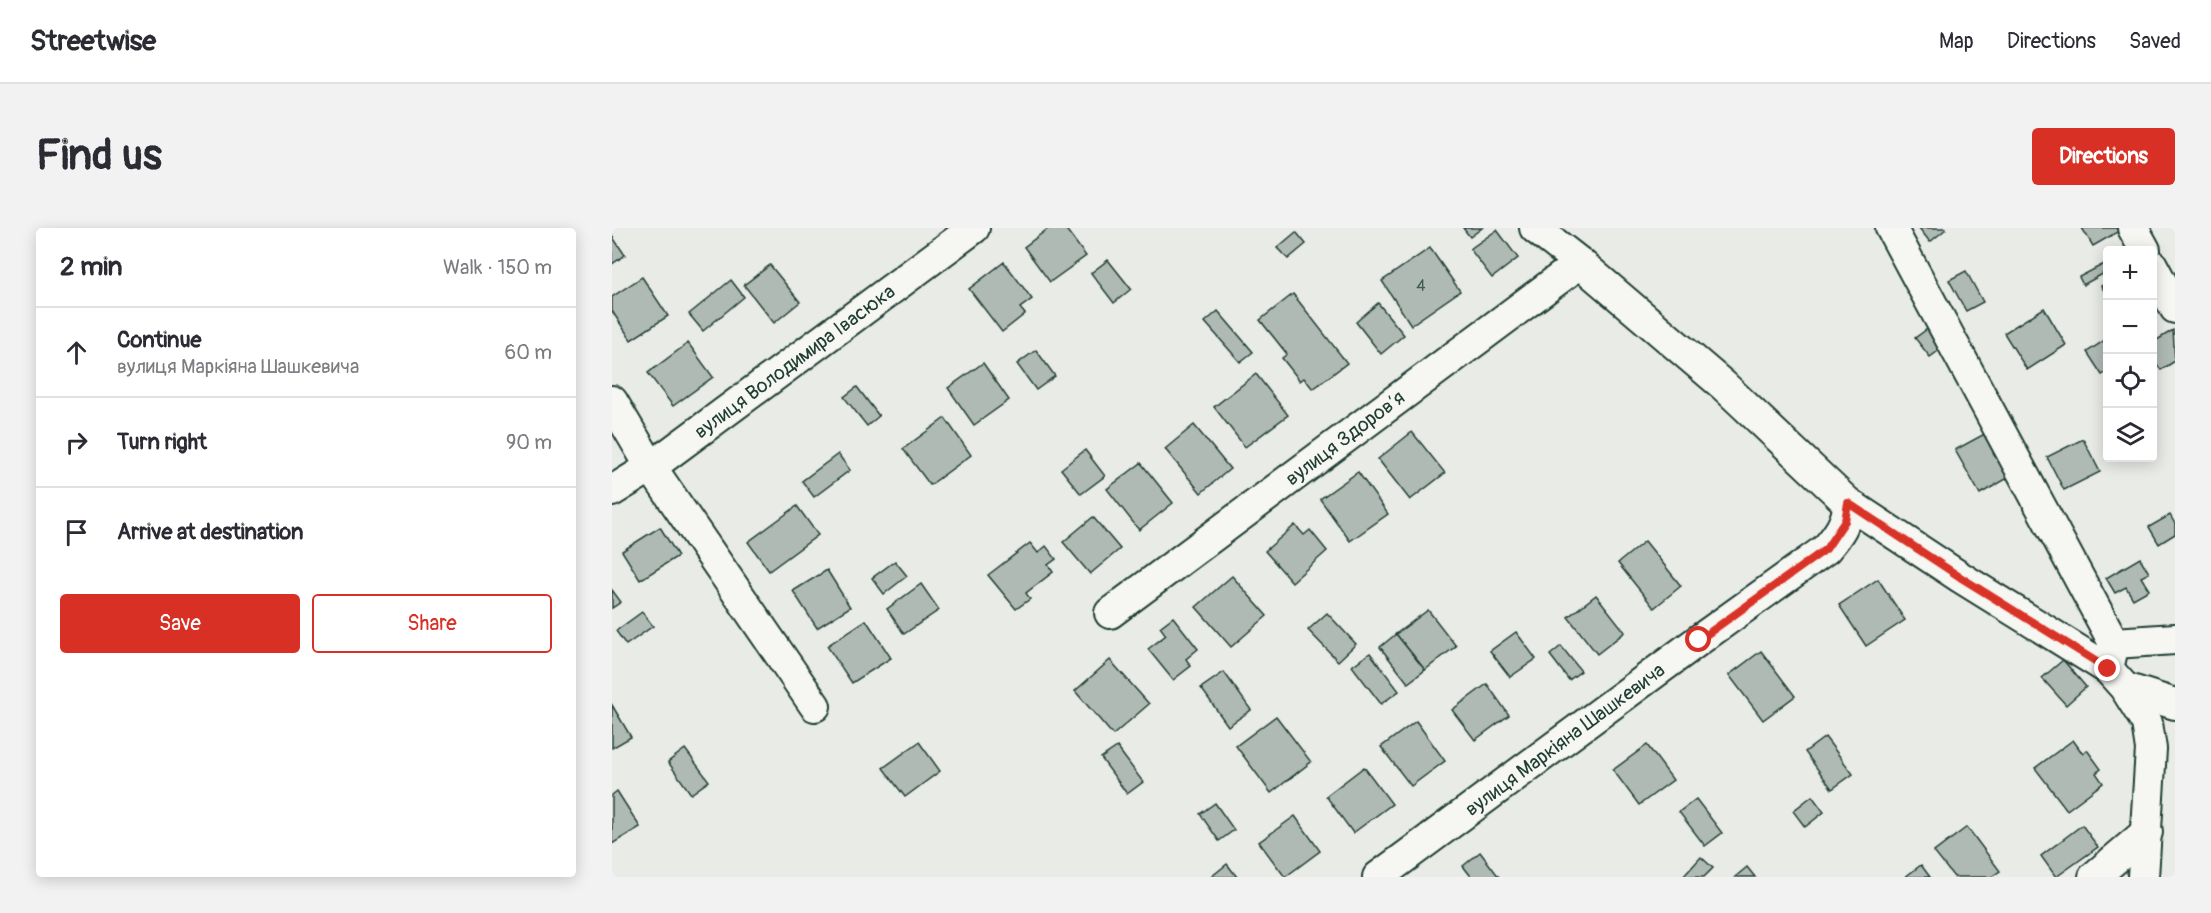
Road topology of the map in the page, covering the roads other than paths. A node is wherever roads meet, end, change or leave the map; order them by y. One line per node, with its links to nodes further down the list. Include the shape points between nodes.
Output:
1 (974, 228): 10 (street, вулиця Володимира Івасюка)
2 (1535, 228): 6 (street)
3 (1891, 228): 15 (street)
4 (2133, 228): 5 (street)
5 (2143, 246)
6 (1581, 263): 12 (street, via 1723,385); 13 (street, вулиця Здоровʼя)
7 (2157, 274): 8 (street)
8 (2175, 308)
9 (612, 401): 10 (street)
10 (651, 467): 11 (street, вулиця Володимира Івасюка); 17 (street)
11 (612, 491)
12 (1848, 503): 15 (street, via 1960,577); 19 (street, вулиця Маркіяна Шашкевича, via 1845,521 1826,549)
13 (1110, 613)
14 (2175, 639): 15 (street)
15 (2116, 667): 16 (street); 18 (street, via 2147,723 2151,749)
16 (2175, 704)
17 (815, 706)
18 (2147, 832): 20 (street); 21 (street)
19 (1378, 877)
20 (2094, 877)
21 (2143, 877)

